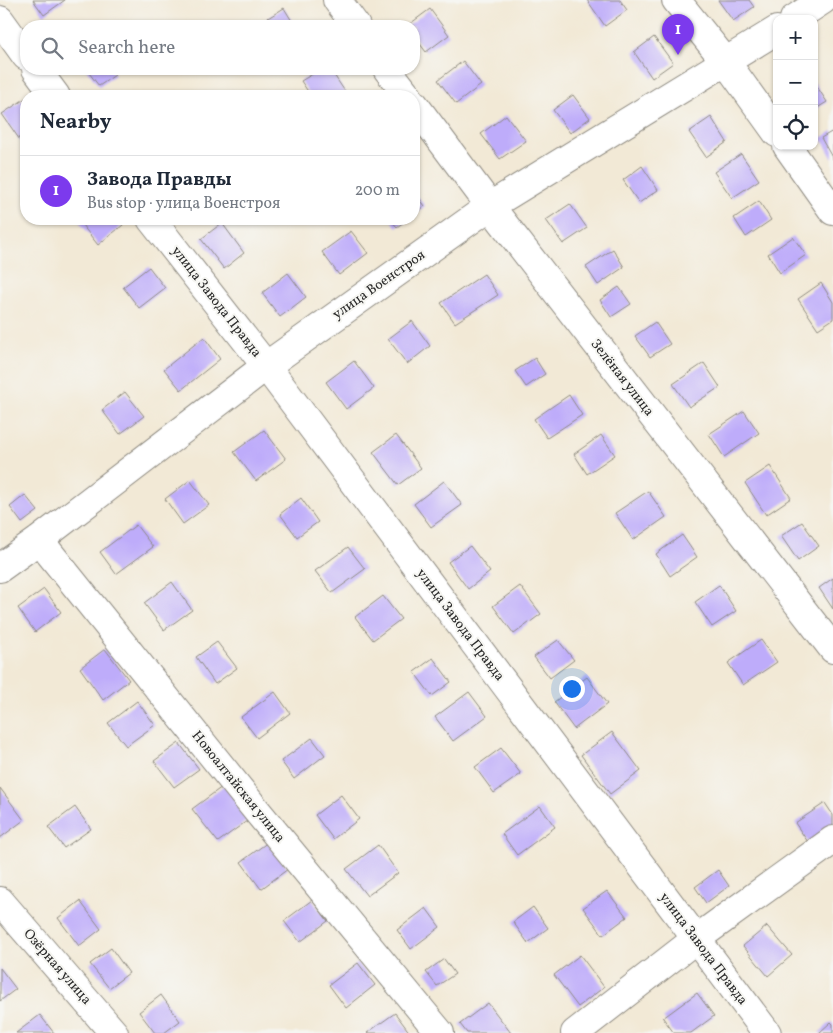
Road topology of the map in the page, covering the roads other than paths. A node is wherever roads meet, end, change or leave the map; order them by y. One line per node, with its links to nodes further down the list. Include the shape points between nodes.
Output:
1 (336, 0): 6 (street)
2 (676, 0): 9 (street)
3 (824, 0): 4 (street)
4 (800, 15)
5 (0, 20): 8 (street)
6 (351, 20)
7 (773, 33): 9 (street, улица Военстроя)
8 (20, 48)
9 (726, 62): 15 (street); 17 (street, улица Военстроя)
10 (40, 75): 12 (street)
11 (392, 75): 13 (street)
12 (52, 90)
13 (404, 90)
14 (420, 112): 17 (street, Зелёная улица)
15 (773, 127)
16 (790, 150): 18 (street)
17 (490, 206): 20 (street, улица Военстроя); 23 (street, Зелёная улица)
18 (833, 211)
19 (156, 225): 20 (street, улица Завода Правда)
20 (266, 366): 21 (street, улица Военстроя); 26 (street, улица Завода Правда)
21 (39, 540): 22 (street, улица Военстроя); 28 (street, Новоалтайская улица)
22 (0, 568)
23 (833, 649)
24 (833, 840): 26 (street)
25 (0, 901): 27 (street, Озёрная улица)
26 (696, 939): 29 (street); 30 (street, улица Завода Правда)
27 (114, 1033)
28 (440, 1033)
29 (575, 1033)
30 (767, 1033)

